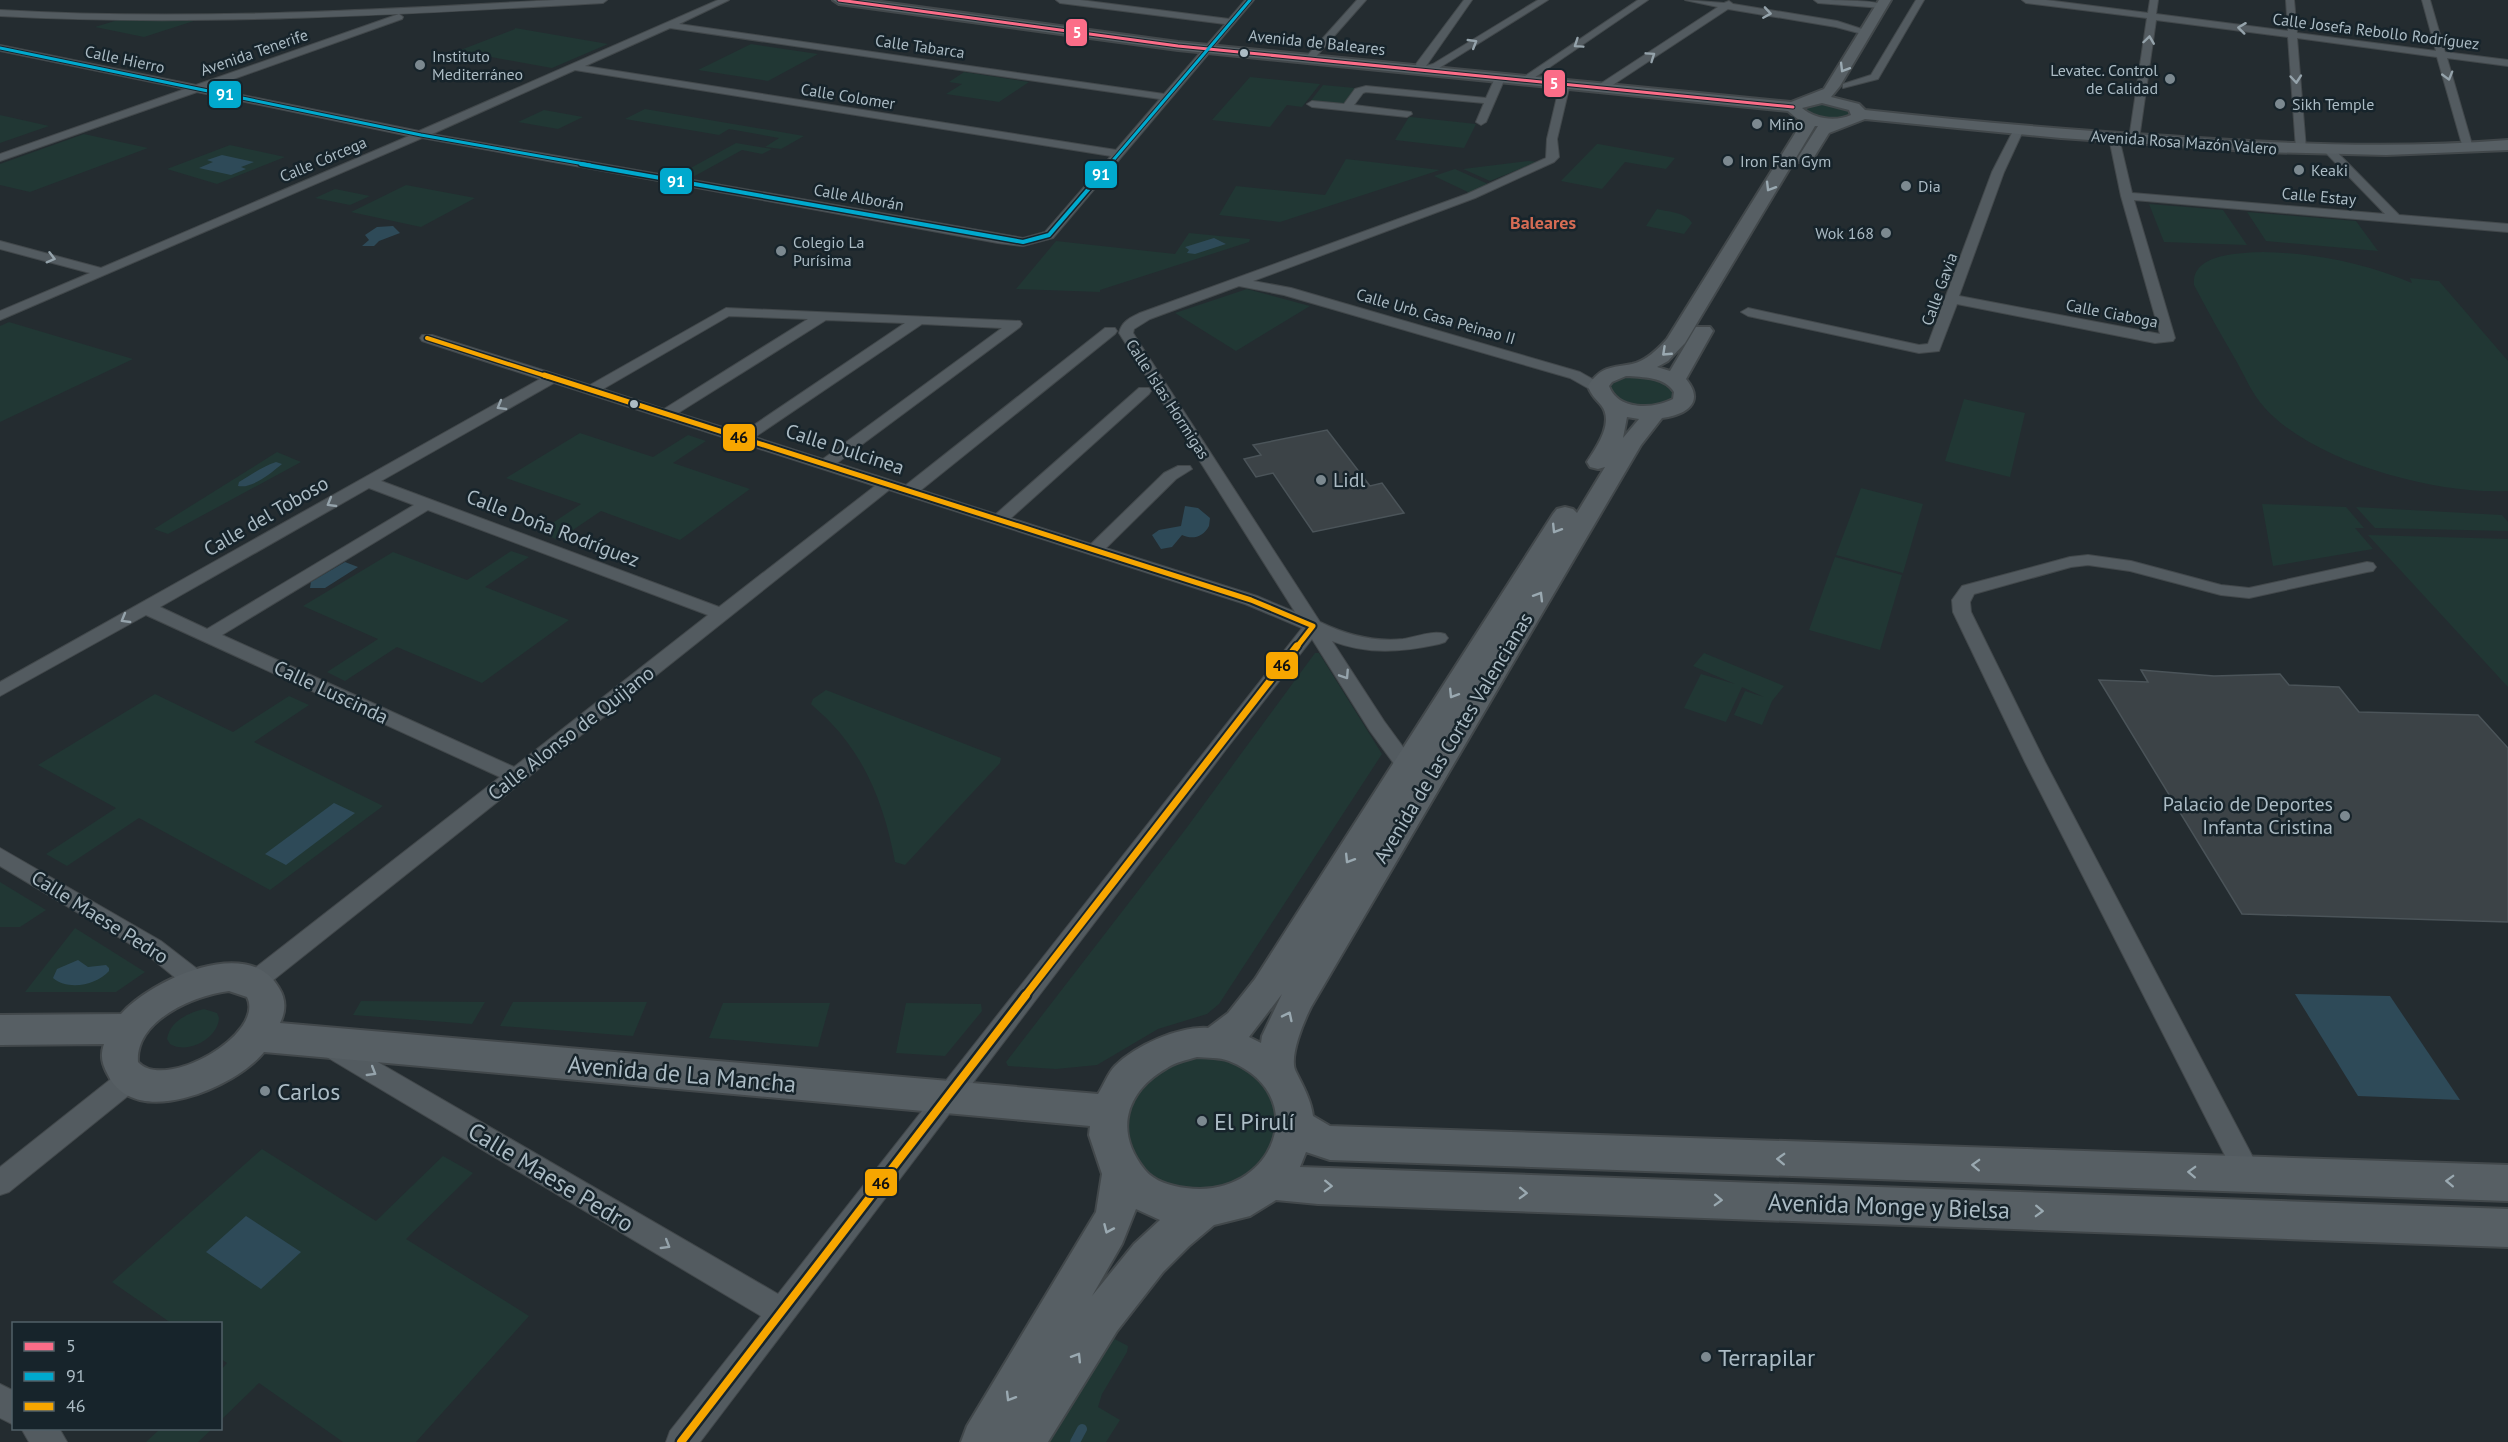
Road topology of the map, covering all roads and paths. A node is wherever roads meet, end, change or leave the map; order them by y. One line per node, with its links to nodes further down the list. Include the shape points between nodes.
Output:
1 (603, 0): 21 (street)
2 (725, 0): 26 (street, Calle Córcega)
3 (839, 0): 30 (main road, Avenida de Baleares)
4 (1060, 0): 25 (street)
5 (1250, 0): 25 (street, Calle Alborán)
6 (1362, 0): 32 (street)
7 (1468, 0): 35 (street, via 1421,64)
8 (1544, 0): 35 (street, one-way to 8, via 1436,66)
9 (1644, 0): 37 (street, one-way to 37)
10 (1689, 0): 20 (street)
11 (1734, 0): 20 (street)
12 (1818, 0): 19 (street)
13 (1899, 0): 40 (main road)
14 (1920, 0): 40 (street, via 1875,78)
15 (2026, 0): 24 (street, Calle Josefa Rebollo Rodríguez)
16 (2154, 0): 24 (street)
17 (2290, 0): 28 (street)
18 (2426, 0): 31 (street)
19 (1884, 3): 27 (main road)
20 (1725, 6): 27 (street, one-way to 27); 41 (street, one-way to 20)
21 (417, 11): 22 (street); 42 (street, Avenida Tenerife)
22 (393, 12): 23 (street, via 151,17); 39 (street, Avenida Tenerife)
23 (0, 13)
24 (2152, 16): 28 (street, Calle Josefa Rebollo Rodríguez, one-way to 24); 57 (street, one-way to 24)
25 (1231, 22): 30 (street, Calle Alborán)
26 (669, 25): 34 (street, Calle Córcega); 43 (street, Calle Tabarca)
27 (1866, 32): 44 (main road, one-way to 44, via 1829,92)
28 (2292, 35): 31 (street, Calle Josefa Rebollo Rodríguez); 61 (street, one-way to 61)
29 (0, 48): 39 (street, Calle Hierro)
30 (1208, 49): 32 (main road, Avenida de Baleares); 43 (street, Calle Alborán)
31 (2442, 54): 33 (street, Calle Josefa Rebollo Rodríguez); 60 (street, one-way to 60)
32 (1309, 59): 35 (main road, Avenida de Baleares)
33 (2508, 63)
34 (573, 67): 55 (street, Calle Córcega); 63 (street, Calle Colomer)
35 (1421, 70): 36 (main road, Avenida de Baleares)
36 (1500, 78): 37 (main road, Avenida de Baleares); 45 (street)
37 (1524, 80): 38 (main road, Avenida de Baleares)
38 (1565, 84): 41 (main road, Avenida de Baleares); 69 (street, Calle Islas Hormigas, via 1550,160 1471,196)
39 (181, 85): 42 (street, Calle Hierro); 59 (street, Avenida Tenerife)
40 (1848, 86): 49 (main road, via 1845,94)
41 (1601, 88): 47 (main road, Avenida de Baleares)
42 (197, 89): 55 (street, Calle Hierro); 64 (street, Avenida Tenerife)
43 (1166, 98): 63 (street, Calle Alborán)
44 (1816, 99): 47 (main road); 49 (main road, Avenida Rosa Mazón Valero)
45 (1490, 101): 48 (street, via 1366,89); 52 (street)
46 (1312, 104): 48 (street)
47 (1793, 107): 51 (main road)
48 (1347, 108): 50 (street)
49 (1854, 109): 53 (main road, via 1859,117); 54 (main road, Avenida Rosa Mazón Valero)
50 (1407, 114)
51 (1808, 118): 53 (main road); 80 (main road, one-way to 80, via 1807,127 1675,343 1661,357)
52 (1481, 122)
53 (1836, 123): 82 (main road, via 1822,130)
54 (2018, 130): 56 (main road, Avenida Rosa Mazón Valero); 73 (street, Calle Gavia, via 1998,172)
55 (421, 135): 63 (street, Calle Alborán, via 1012,242 1049,235); 70 (street, Calle Córcega)
56 (2114, 138): 57 (main road, Avenida Rosa Mazón Valero); 65 (street, Calle Ciaboga)
57 (2134, 139): 61 (main road, Avenida Rosa Mazón Valero)
58 (2508, 145): 60 (main road, Avenida Rosa Mazón Valero)
59 (0, 148)
60 (2468, 148): 62 (main road, Avenida Rosa Mazón Valero)
61 (2301, 149): 62 (main road, Avenida Rosa Mazón Valero)
62 (2329, 150): 66 (street)
63 (1118, 154)
64 (0, 158)
65 (2127, 196): 66 (street, Calle Estay); 73 (street, Calle Ciaboga, via 2166,339)
66 (2396, 219): 67 (street, Calle Estay)
67 (2508, 228)
68 (0, 245): 70 (street, one-way to 70)
69 (1273, 269): 71 (street, Calle Islas Hormigas); 72 (street)
70 (103, 272): 75 (street, Calle Córcega)
71 (1238, 282): 72 (street, Calle Urb. Casa Peinao II); 100 (street, Calle Islas Hormigas, via 1135,320 1125,333)
72 (1286, 291): 83 (street, Calle Urb. Casa Peinao II, via 1575,375)
73 (1952, 299): 74 (street, Calle Gavia, via 1935,346 1926,350)
74 (1748, 312)
75 (0, 316)
76 (823, 316): 77 (street); 84 (street, via 726,312); 86 (street)
77 (919, 320): 88 (street); 89 (street, via 1015,324)
78 (1110, 331): 93 (street)
79 (427, 338): 81 (street, Calle Dulcinea)
80 (1636, 370): 82 (main road); 83 (main road)
81 (552, 378): 84 (street, Calle Dulcinea); 91 (street, Calle del Toboso, one-way to 91)
82 (1675, 381): 87 (main road, via 1686,395 1684,402)
83 (1606, 389): 87 (main road, via 1631,412); 104 (main road, Avenida de las Cortes Valencianas, one-way to 104, via 1617,422 1613,438)
84 (592, 390): 86 (street, Calle Dulcinea)
85 (1143, 392): 95 (street)
86 (666, 414): 88 (street, Calle Dulcinea)
87 (1654, 414): 114 (main road, Avenida de las Cortes Valencianas, one-way to 87, via 1280,1036 1296,1001 1631,443)
88 (743, 439): 89 (street, Calle Dulcinea)
89 (825, 465): 92 (street, Calle Dulcinea)
90 (1184, 469): 96 (street, via 1170,476)
91 (368, 482): 94 (street, Calle Doña Rodríguez); 98 (street, Calle del Toboso, one-way to 98)
92 (887, 484): 93 (street, Calle Dulcinea); 99 (street, Calle Alonso de Quijano)
93 (909, 491): 95 (street, Calle Dulcinea)
94 (427, 504): 99 (street, Calle Doña Rodríguez); 101 (street)
95 (999, 520): 96 (street, Calle Dulcinea)
96 (1094, 550): 100 (street, Calle Dulcinea, via 1251,600)
97 (2367, 567): 120 (street, via 2249,593 2221,590 2111,562 2078,561 1968,590 1960,604 2035,762)
98 (146, 608): 101 (street, Calle Luscinda); 103 (street, Calle del Toboso, one-way to 103)
99 (722, 614): 105 (street, Calle Alonso de Quijano)
100 (1313, 626): 102 (street, Calle Dulcinea, via 1357,644 1403,646); 104 (street, Calle Islas Hormigas, one-way to 104); 116 (street)
101 (208, 636): 105 (street, Calle Luscinda)
102 (1439, 638)
103 (0, 690)
104 (1407, 767): 113 (main road, Avenida de las Cortes Valencianas, one-way to 113, via 1267,989 1240,1023)
105 (516, 776): 108 (street, Calle Alonso de Quijano)
106 (0, 856): 107 (street, Calle Maese Pedro, via 153,946)
107 (197, 982): 108 (main road, via 229,977); 109 (main road, via 171,993)
108 (254, 982): 111 (main road, via 268,999 268,1011)
109 (130, 1029): 110 (main road); 115 (main road, via 119,1058)
110 (0, 1030)
111 (256, 1036): 112 (main road, Avenida de La Mancha); 115 (main road, via 239,1054 201,1077 160,1087)
112 (321, 1042): 116 (main road, Avenida de La Mancha); 126 (street, Calle Maese Pedro, one-way to 126)
113 (1215, 1043): 114 (main road, via 1238,1048); 117 (main road, via 1180,1045 1149,1058 1124,1080)
114 (1276, 1073): 118 (main road, via 1290,1097)
115 (130, 1079): 122 (street)
116 (946, 1097): 117 (main road, Avenida de La Mancha); 126 (street)
117 (1109, 1111): 119 (main road, via 1108,1142)
118 (1295, 1125): 120 (main road, Avenida Monge y Bielsa, one-way to 118, via 1330,1143); 121 (main road, via 1284,1165)
119 (1121, 1172): 124 (main road, via 1136,1188 1156,1200 1180,1208); 132 (main road, one-way to 132, via 1116,1212 1108,1231)
120 (2248, 1174): 123 (main road, Avenida Monge y Bielsa, one-way to 120)
121 (1270, 1182): 124 (main road, via 1229,1206); 125 (main road, Avenida Monge y Bielsa, one-way to 125)
122 (0, 1183)
123 (2508, 1183)
124 (1204, 1209): 133 (main road, one-way to 124, via 1118,1293 1142,1263)
125 (2508, 1228)
126 (781, 1312): 131 (street)
127 (0, 1399): 128 (street)
128 (12, 1408)
129 (38, 1430): 130 (street)
130 (52, 1442)
131 (681, 1442)
132 (983, 1442)
133 (1023, 1442)

